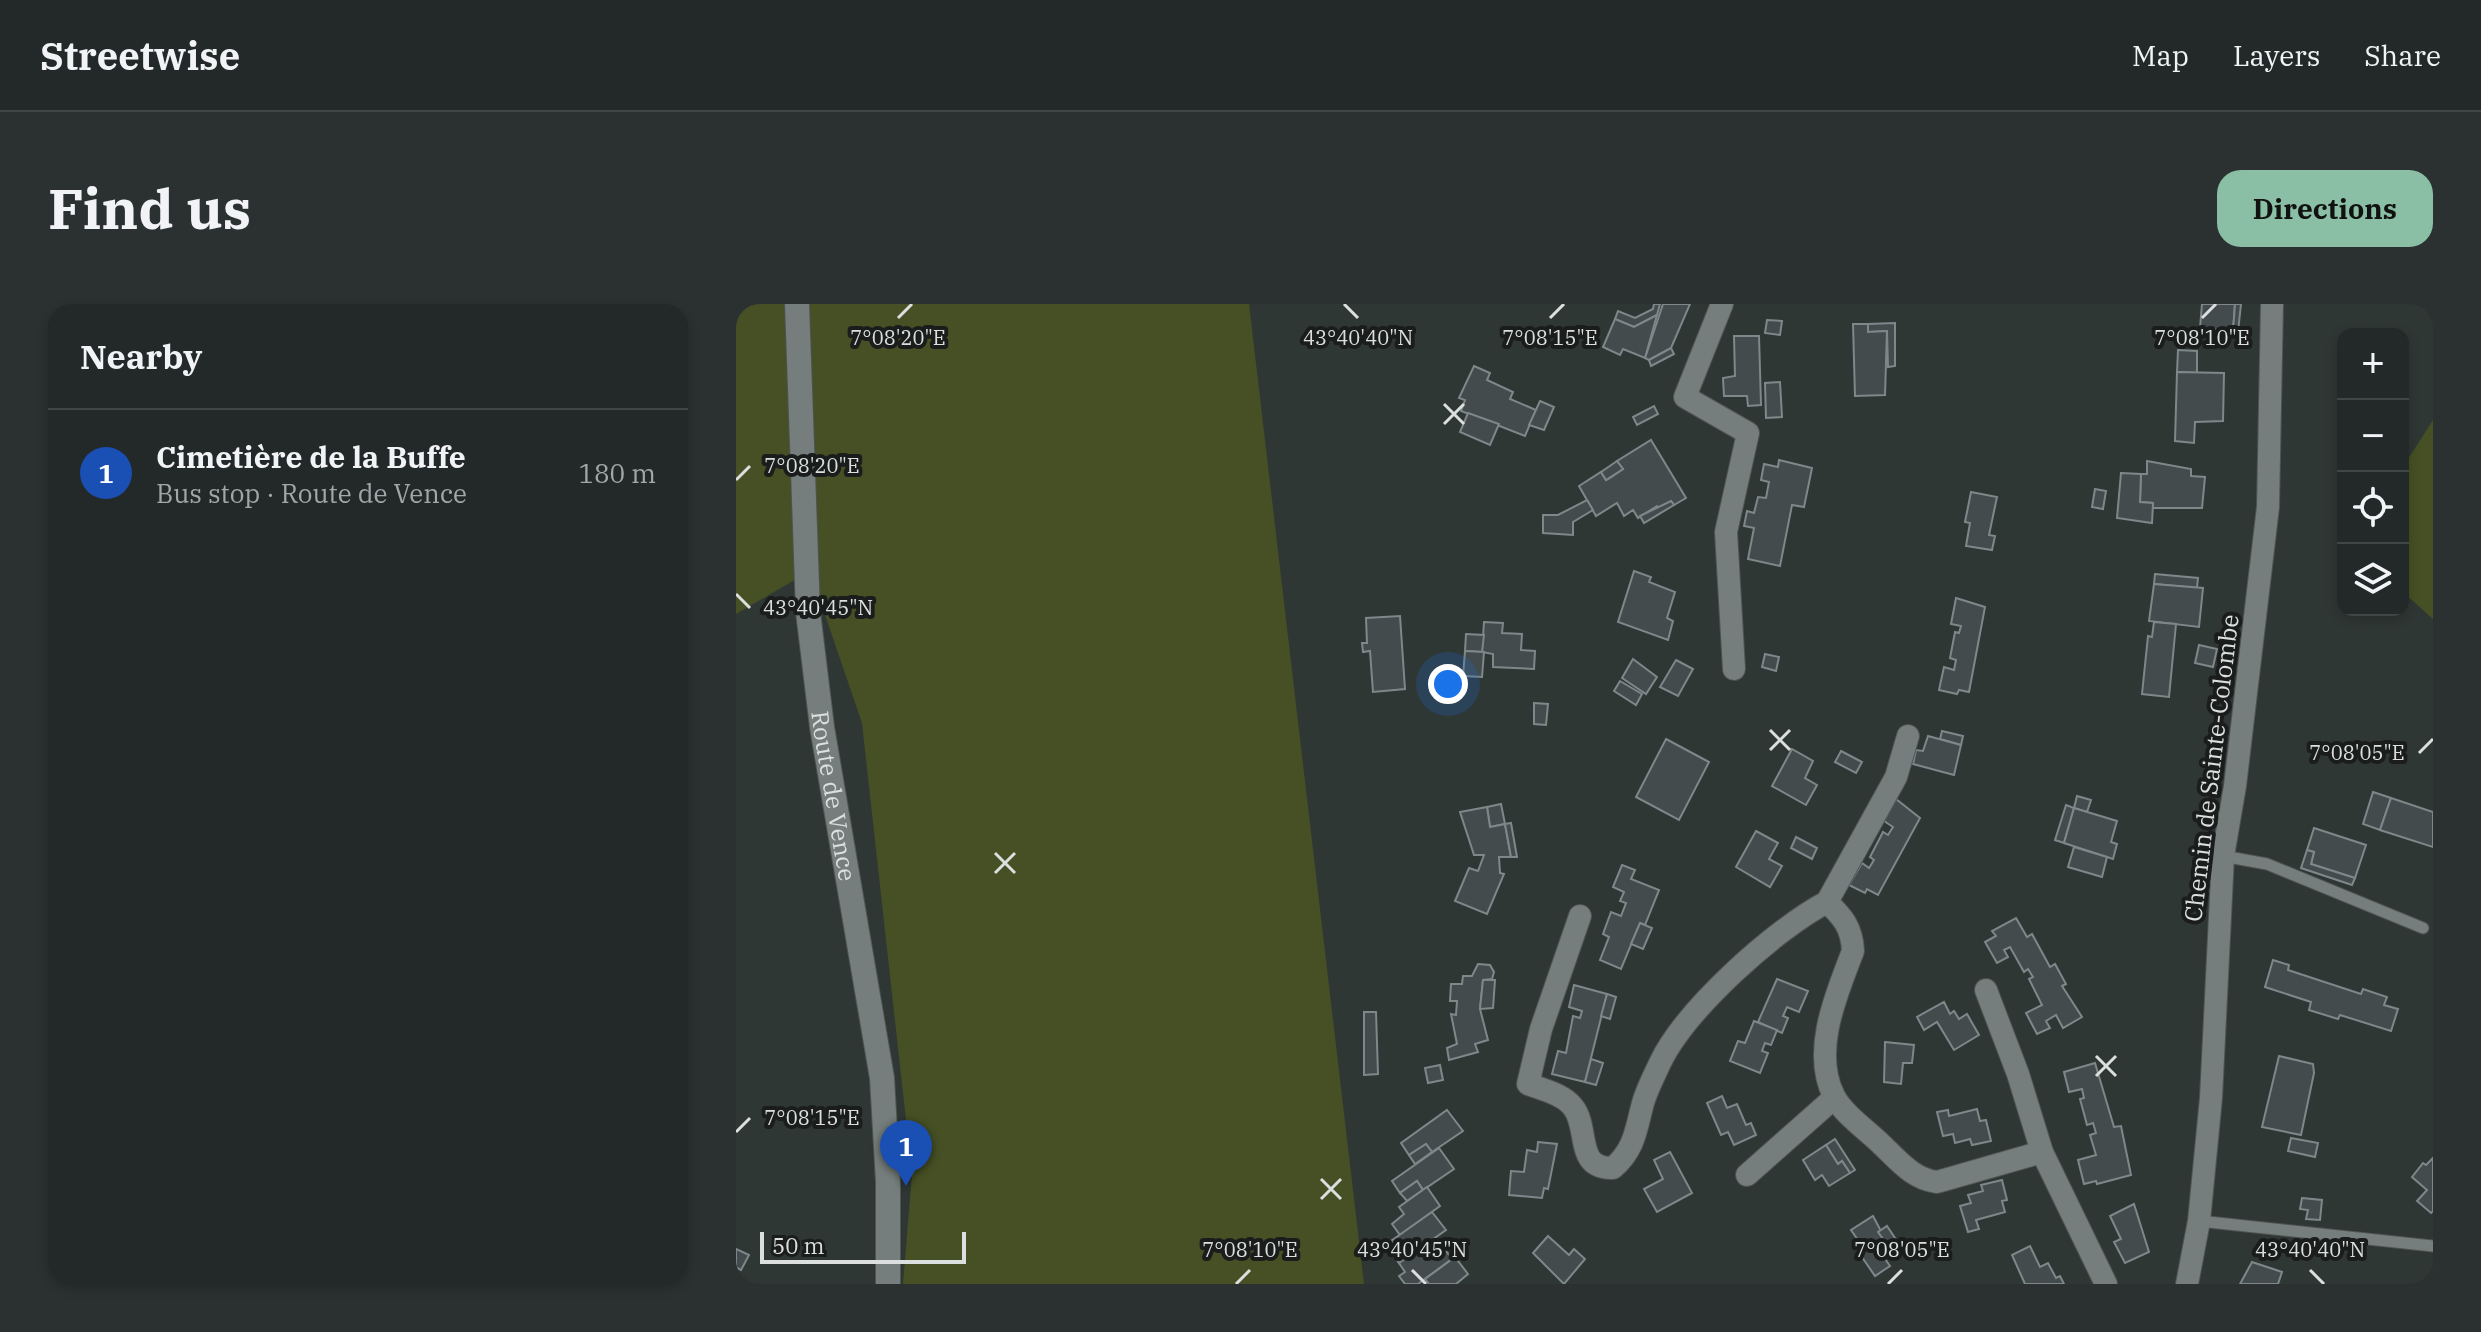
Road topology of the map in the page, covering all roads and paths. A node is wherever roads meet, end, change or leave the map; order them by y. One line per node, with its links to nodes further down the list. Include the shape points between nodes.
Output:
1 (797, 304): 16 (main road, Route de Vence, via 808,612 822,727 882,1078)
2 (1722, 304): 4 (street, via 1685,397 1748,433 1726,532)
3 (2272, 304): 6 (street, Chemin de Sainte-Colombe, via 2268,507)
4 (1734, 669)
5 (1908, 736): 7 (street, via 1896,777)
6 (2223, 856): 9 (lane, via 2267,864); 14 (street, Chemin de Sainte-Colombe)
7 (1827, 902): 8 (street, via 1735,971 1675,1037 1644,1101 1631,1148 1613,1168 1596,1165 1588,1156 1574,1108 1528,1084); 11 (street, via 1850,928 1853,951 1830,1009 1827,1057)
8 (1580, 916)
9 (2423, 928)
10 (1986, 990): 12 (street)
11 (1834, 1098): 12 (street, via 1925,1181); 13 (street)
12 (2042, 1152): 17 (street)
13 (1747, 1175)
14 (2199, 1221): 15 (lane); 18 (street, Chemin de Sainte-Colombe)
15 (2433, 1246)
16 (888, 1284)
17 (2106, 1284)
18 (2187, 1284)

